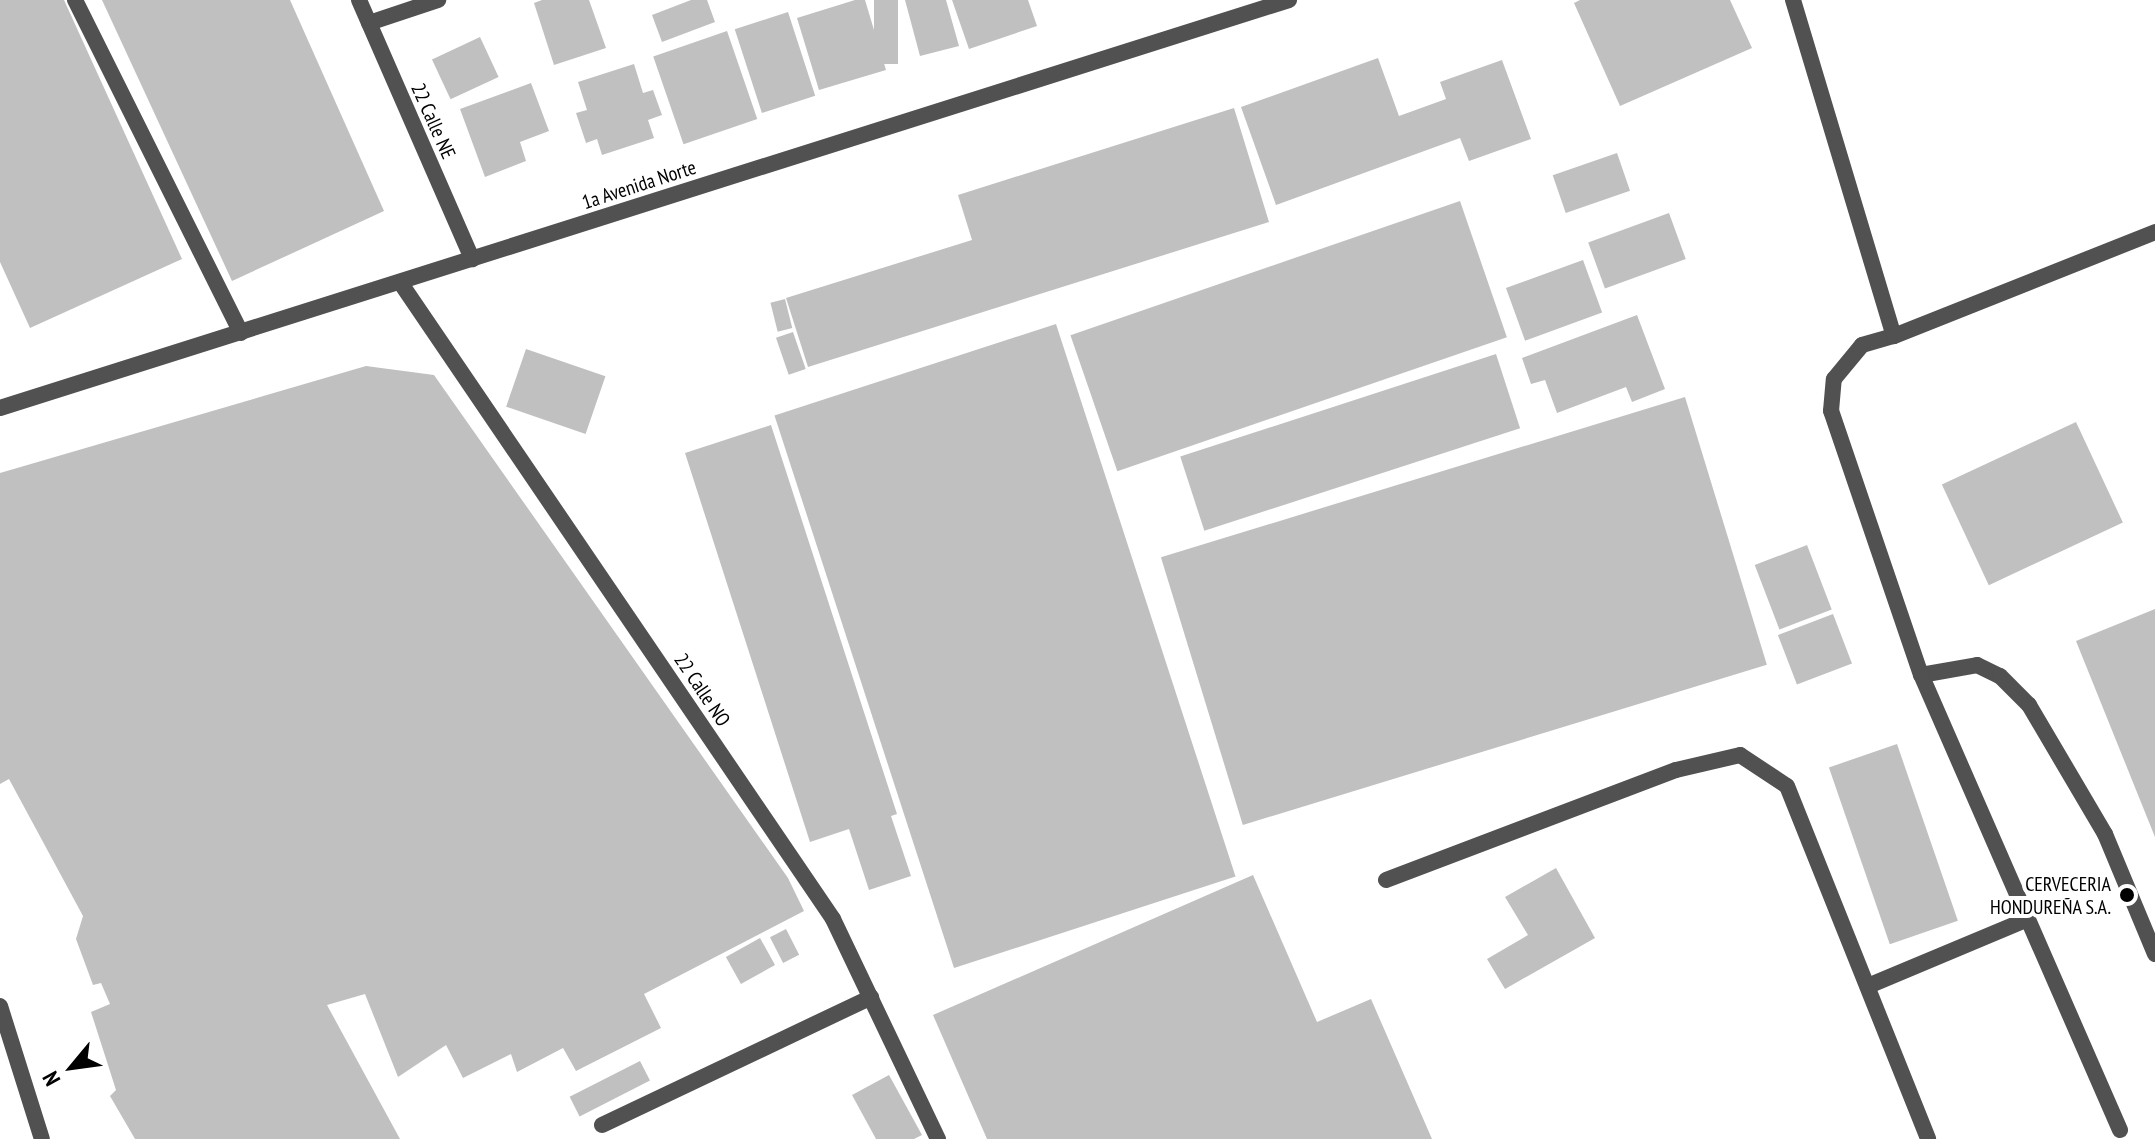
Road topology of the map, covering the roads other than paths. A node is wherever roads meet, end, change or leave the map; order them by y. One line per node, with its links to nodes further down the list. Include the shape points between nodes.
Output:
1 (75, 0): 10 (street)
2 (359, 0): 6 (street, 22 Calle NE)
3 (438, 0): 6 (street)
4 (1289, 0): 8 (street, 1a Avenida Norte)
5 (1793, 0): 11 (street)
6 (369, 23): 8 (street, 22 Calle NE)
7 (2155, 232): 11 (street)
8 (472, 259): 9 (street, 1a Avenida Norte)
9 (400, 282): 10 (street, 1a Avenida Norte); 18 (street, 22 Calle NO, via 833,919)
10 (241, 333): 12 (street, 1a Avenida Norte)
11 (1894, 336): 13 (street, via 1862,345 1834,379 1831,411)
12 (0, 408)
13 (1921, 675): 15 (street); 16 (street, via 1977,665 2000,676 2029,705 2105,834)
14 (1386, 880): 17 (street, via 1676,770 1740,755 1787,786)
15 (2028, 919): 17 (street); 21 (street)
16 (2155, 954)
17 (1868, 986): 24 (street)
18 (871, 997): 20 (street); 23 (street, 22 Calle NO)
19 (0, 1006): 22 (street)
20 (602, 1125)
21 (2120, 1130)
22 (42, 1139)
23 (938, 1139)
24 (1928, 1139)

